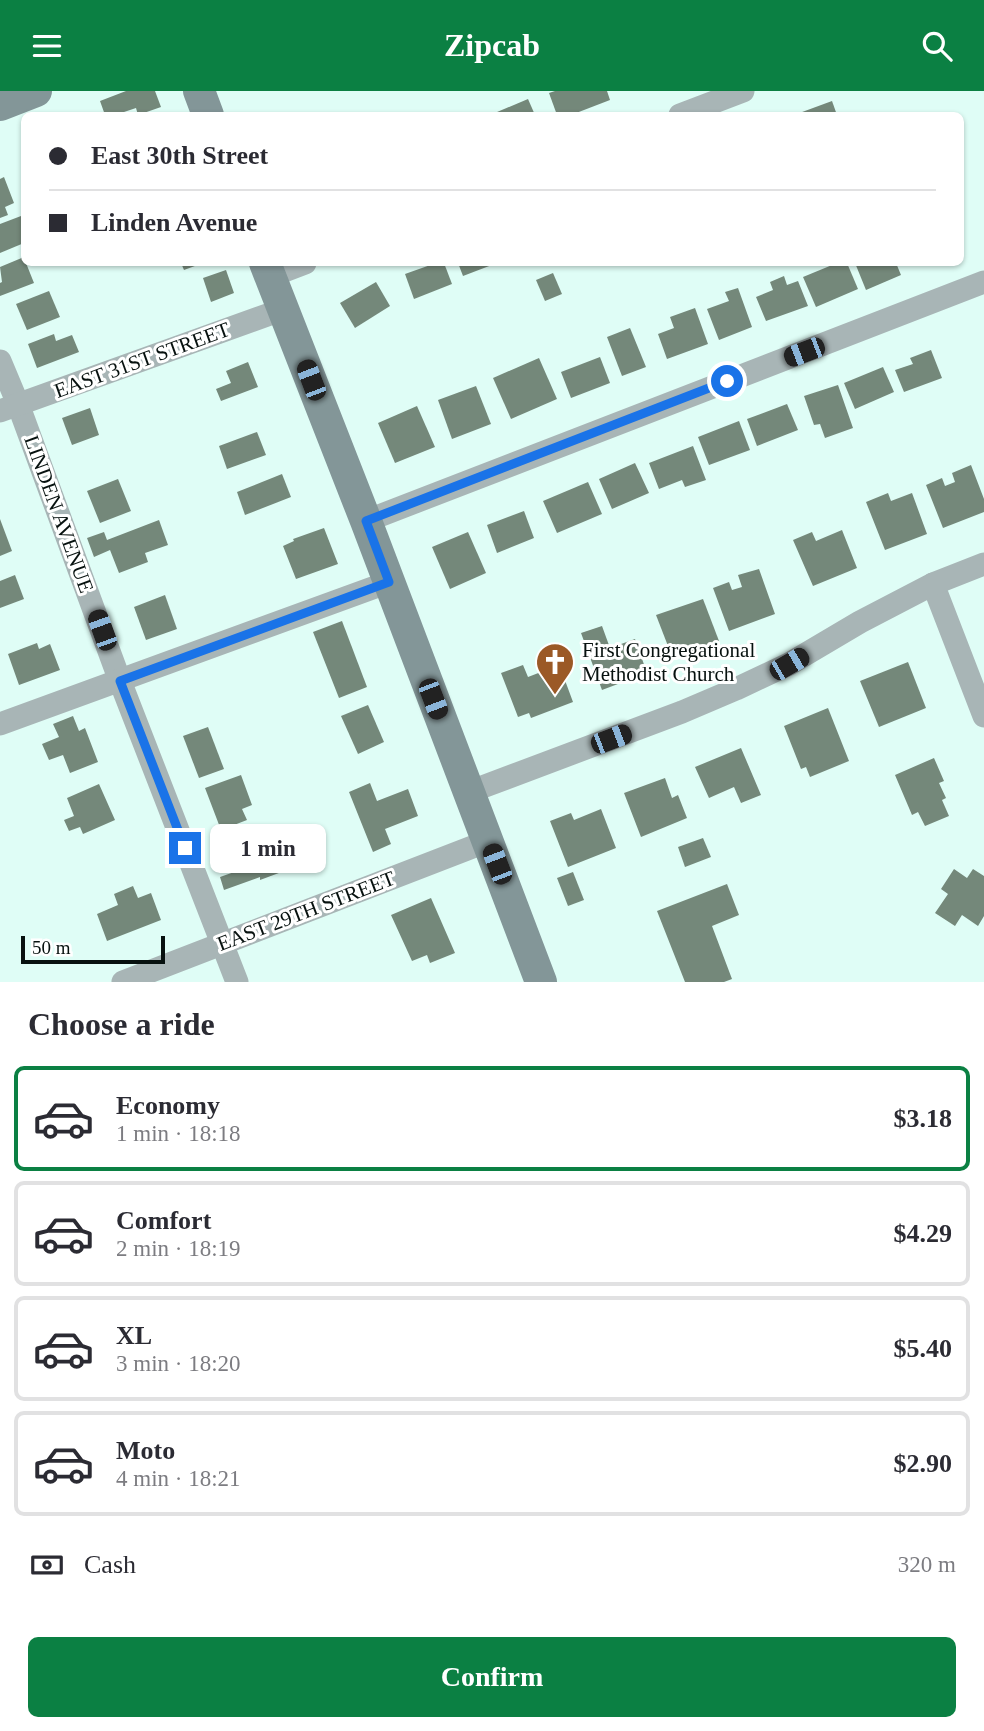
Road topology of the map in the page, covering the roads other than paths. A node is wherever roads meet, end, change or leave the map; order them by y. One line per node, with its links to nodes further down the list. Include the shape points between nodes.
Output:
1 (36, 91): 4 (main road)
2 (199, 91): 5 (main road)
3 (743, 91): 6 (street)
4 (0, 105)
5 (207, 112)
6 (688, 112)
7 (286, 266): 8 (street)
8 (268, 269): 10 (main road)
9 (984, 282): 13 (street)
10 (284, 309): 12 (street, EAST 31ST STREET); 13 (main road)
11 (0, 361): 12 (street, LINDEN AVENUE)
12 (9, 407): 17 (street, LINDEN AVENUE)
13 (366, 521): 15 (main road)
14 (984, 564): 16 (street)
15 (389, 582): 17 (street); 20 (main road)
16 (933, 584): 18 (street); 20 (street, via 736,689)
17 (120, 681): 19 (street); 22 (street, LINDEN AVENUE)
18 (984, 716)
19 (0, 724)
20 (468, 792): 21 (main road)
21 (488, 841): 22 (street, EAST 29TH STREET); 25 (main road)
22 (222, 943): 23 (street, EAST 29TH STREET); 24 (street, LINDEN AVENUE)
23 (123, 982)
24 (237, 982)
25 (541, 982)

